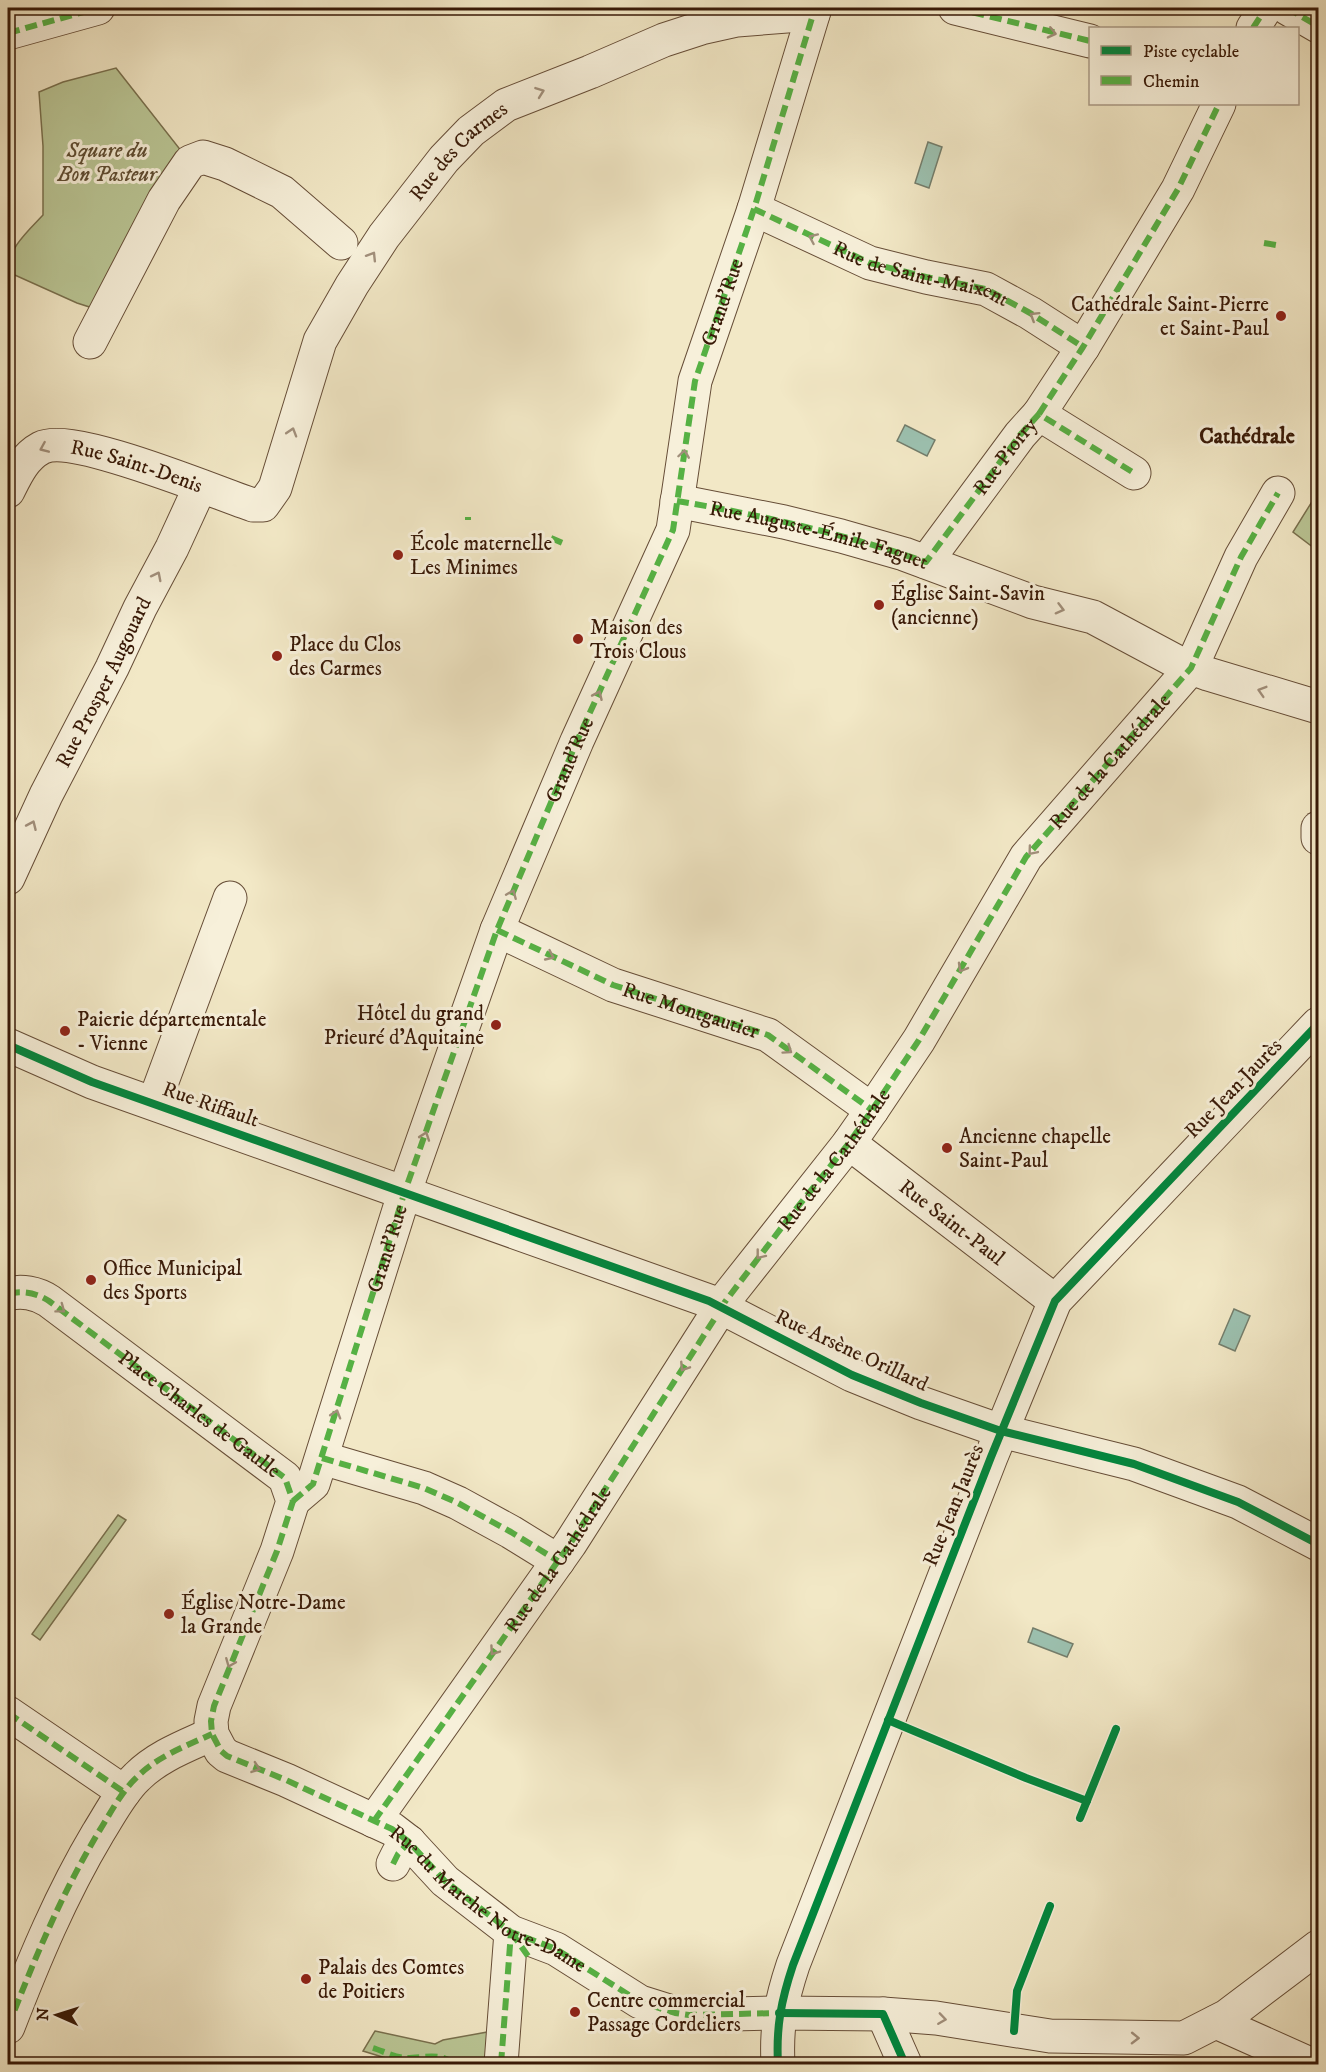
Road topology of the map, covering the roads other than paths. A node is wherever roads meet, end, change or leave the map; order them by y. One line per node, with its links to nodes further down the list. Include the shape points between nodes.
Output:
1 (98, 8): 8 (street)
2 (955, 8): 9 (street, one-way to 9)
3 (1266, 8): 7 (street)
4 (1287, 8): 6 (street)
5 (814, 11): 11 (street, Grand'Rue); 18 (street, Rue des Carmes, one-way to 5, via 320,340 384,236 471,131 506,105 664,40 738,20)
6 (1318, 26)
7 (1254, 27)
8 (8, 33)
9 (1089, 42)
10 (1219, 105): 14 (street, via 1178,189)
11 (754, 209): 14 (street, Rue de Saint-Maixent, one-way to 11, via 986,289 870,262); 21 (street, Grand'Rue, one-way to 11, via 694,381)
12 (341, 243): 13 (street, via 282,192 202,157 190,162 164,200)
13 (90, 342)
14 (1083, 347): 15 (street)
15 (1039, 414): 16 (street, Rue Piorry); 22 (street, Rue Piorry)
16 (1134, 473)
17 (200, 487): 18 (street, Rue Saint-Denis, via 252,505 263,505); 19 (street, Rue Saint-Denis, one-way to 19, via 109,454 55,444 27,458); 27 (street, Rue Prosper Augouard, one-way to 17, via 45,795)
18 (275, 488)
19 (8, 491)
20 (1278, 493): 23 (street, Rue de la Cathédrale, via 1241,557)
21 (677, 501): 22 (street, Rue Auguste-Émile Faguet, via 841,536); 29 (street, Grand'Rue, one-way to 21, via 673,530)
22 (926, 562): 23 (street, Rue Auguste-Émile Faguet, one-way to 23, via 1033,602 1093,617)
23 (1191, 668): 24 (street, Rue Auguste-Émile Faguet, one-way to 23); 33 (street, Rue de la Cathédrale, one-way to 33, via 1026,857 919,1040)
24 (1318, 707)
25 (1318, 828): 26 (street)
26 (1318, 838)
27 (8, 878)
28 (230, 898): 32 (street)
29 (497, 930): 33 (street, Rue Montgautier, one-way to 33, via 612,985 768,1035); 35 (street, Grand'Rue, one-way to 29)
30 (1318, 1024): 37 (street, Rue Jean Jaurès)
31 (8, 1045): 32 (street, Rue Riffault, via 92,1082)
32 (154, 1103): 35 (street, Rue Riffault)
33 (872, 1110): 34 (street, Rue de la Cathédrale)
34 (849, 1143): 37 (street, Rue Saint-Paul); 38 (street, Rue de la Cathédrale, one-way to 38)
35 (405, 1191): 38 (street, Rue Arsène Orillard, via 709,1301); 40 (street, Grand'Rue, one-way to 35)
36 (8, 1294): 41 (street, Place Charles de Gaulle, one-way to 41, via 31,1293 49,1300 285,1478)
37 (1055, 1301): 39 (street, Rue Jean Jaurès)
38 (718, 1312): 39 (street, Rue Arsène Orillard, via 852,1375); 43 (street, Rue de la Cathédrale, one-way to 43)
39 (1001, 1431): 42 (street, Rue Arsène Orillard, via 1134,1464 1238,1502); 50 (street, Rue Jean Jaurès, via 793,1965)
40 (321, 1458): 41 (street, Grand'Rue, via 313,1484); 43 (street, via 424,1488 458,1503)
41 (293, 1501): 45 (street, Place Charles de Gaulle, one-way to 45, via 277,1551 214,1706)
42 (1318, 1544)
43 (558, 1561): 47 (street, Rue de la Cathédrale, one-way to 47)
44 (8, 1713): 46 (street)
45 (212, 1734): 46 (street, via 150,1765); 47 (street, Rue du Marché Notre-Dame, one-way to 47, via 220,1751 237,1761)
46 (124, 1792): 53 (street, via 86,1854 42,1941)
47 (374, 1821): 48 (street, Rue du Marché Notre-Dame, via 392,1829 401,1853 445,1881)
48 (519, 1944): 50 (street, Rue du Marché Notre-Dame, via 556,1949 640,2002 675,2013); 54 (street)
49 (1318, 1947): 52 (street, Rue du Marché Notre-Dame)
50 (779, 2013): 51 (street, Rue du Marché Notre-Dame); 55 (street, Rue Jean Jaurès)
51 (883, 2014): 52 (street, Rue du Marché Notre-Dame, one-way to 52, via 1050,2036 1164,2039 1184,2038); 56 (street)
52 (1216, 2022): 57 (street)
53 (8, 2027)
54 (501, 2064)
55 (778, 2064)
56 (905, 2064)
57 (1310, 2064)

